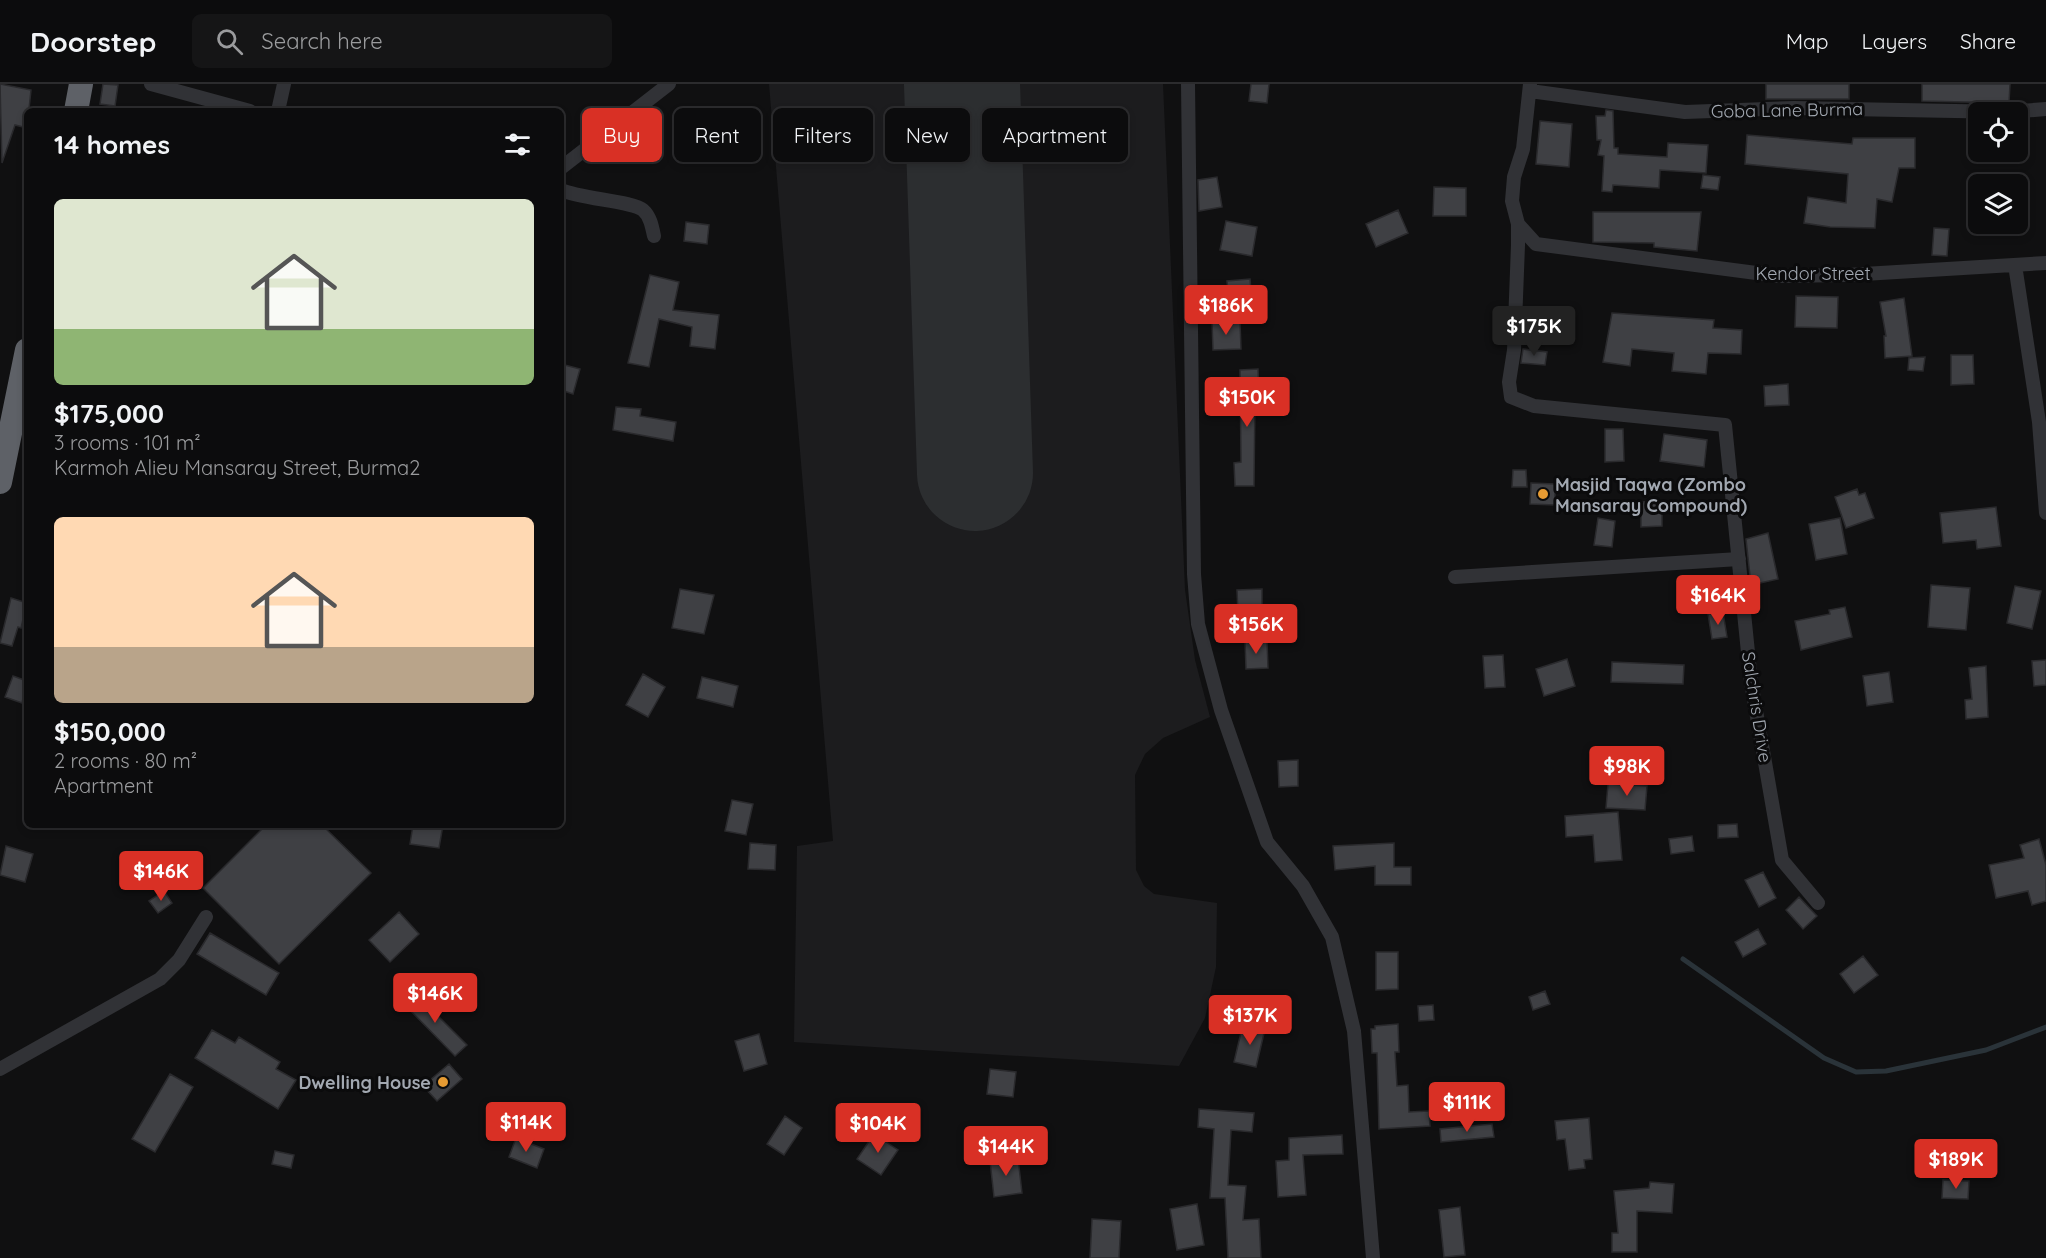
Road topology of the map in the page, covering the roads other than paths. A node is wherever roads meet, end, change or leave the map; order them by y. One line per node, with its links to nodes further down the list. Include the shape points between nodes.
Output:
1 (81, 84): 7 (highway)
2 (151, 84): 8 (street)
3 (284, 84): 9 (street)
4 (669, 84): 11 (street)
5 (1188, 84): 25 (street, via 1194,574 1198,624 1224,720 1267,842 1303,886 1332,937 1354,1031)
6 (1530, 88): 10 (street, Goba Lane Burma, via 1685,112 1794,108 2008,112); 13 (street, via 1523,149 1514,177 1512,201)
7 (77, 108)
8 (239, 108)
9 (279, 108)
10 (2046, 109)
11 (564, 166)
12 (564, 191): 14 (street, via 600,201 632,204 643,210 652,223)
13 (1518, 224): 16 (street, Kendor Street, via 1536,244 1779,276); 20 (street, Salchris Drive, via 1511,397 1534,406 1725,425)
14 (654, 236)
15 (2046, 263): 16 (street, Kendor Street)
16 (2015, 265): 19 (street, via 2039,422)
17 (24, 365): 18 (highway)
18 (0, 482)
19 (2046, 513)
20 (1739, 559): 21 (street); 22 (street, Salchris Drive, via 1751,682 1782,861)
21 (1455, 577)
22 (1818, 903)
23 (206, 917): 24 (street, via 179,960 160,979)
24 (0, 1069)
25 (1372, 1258)

